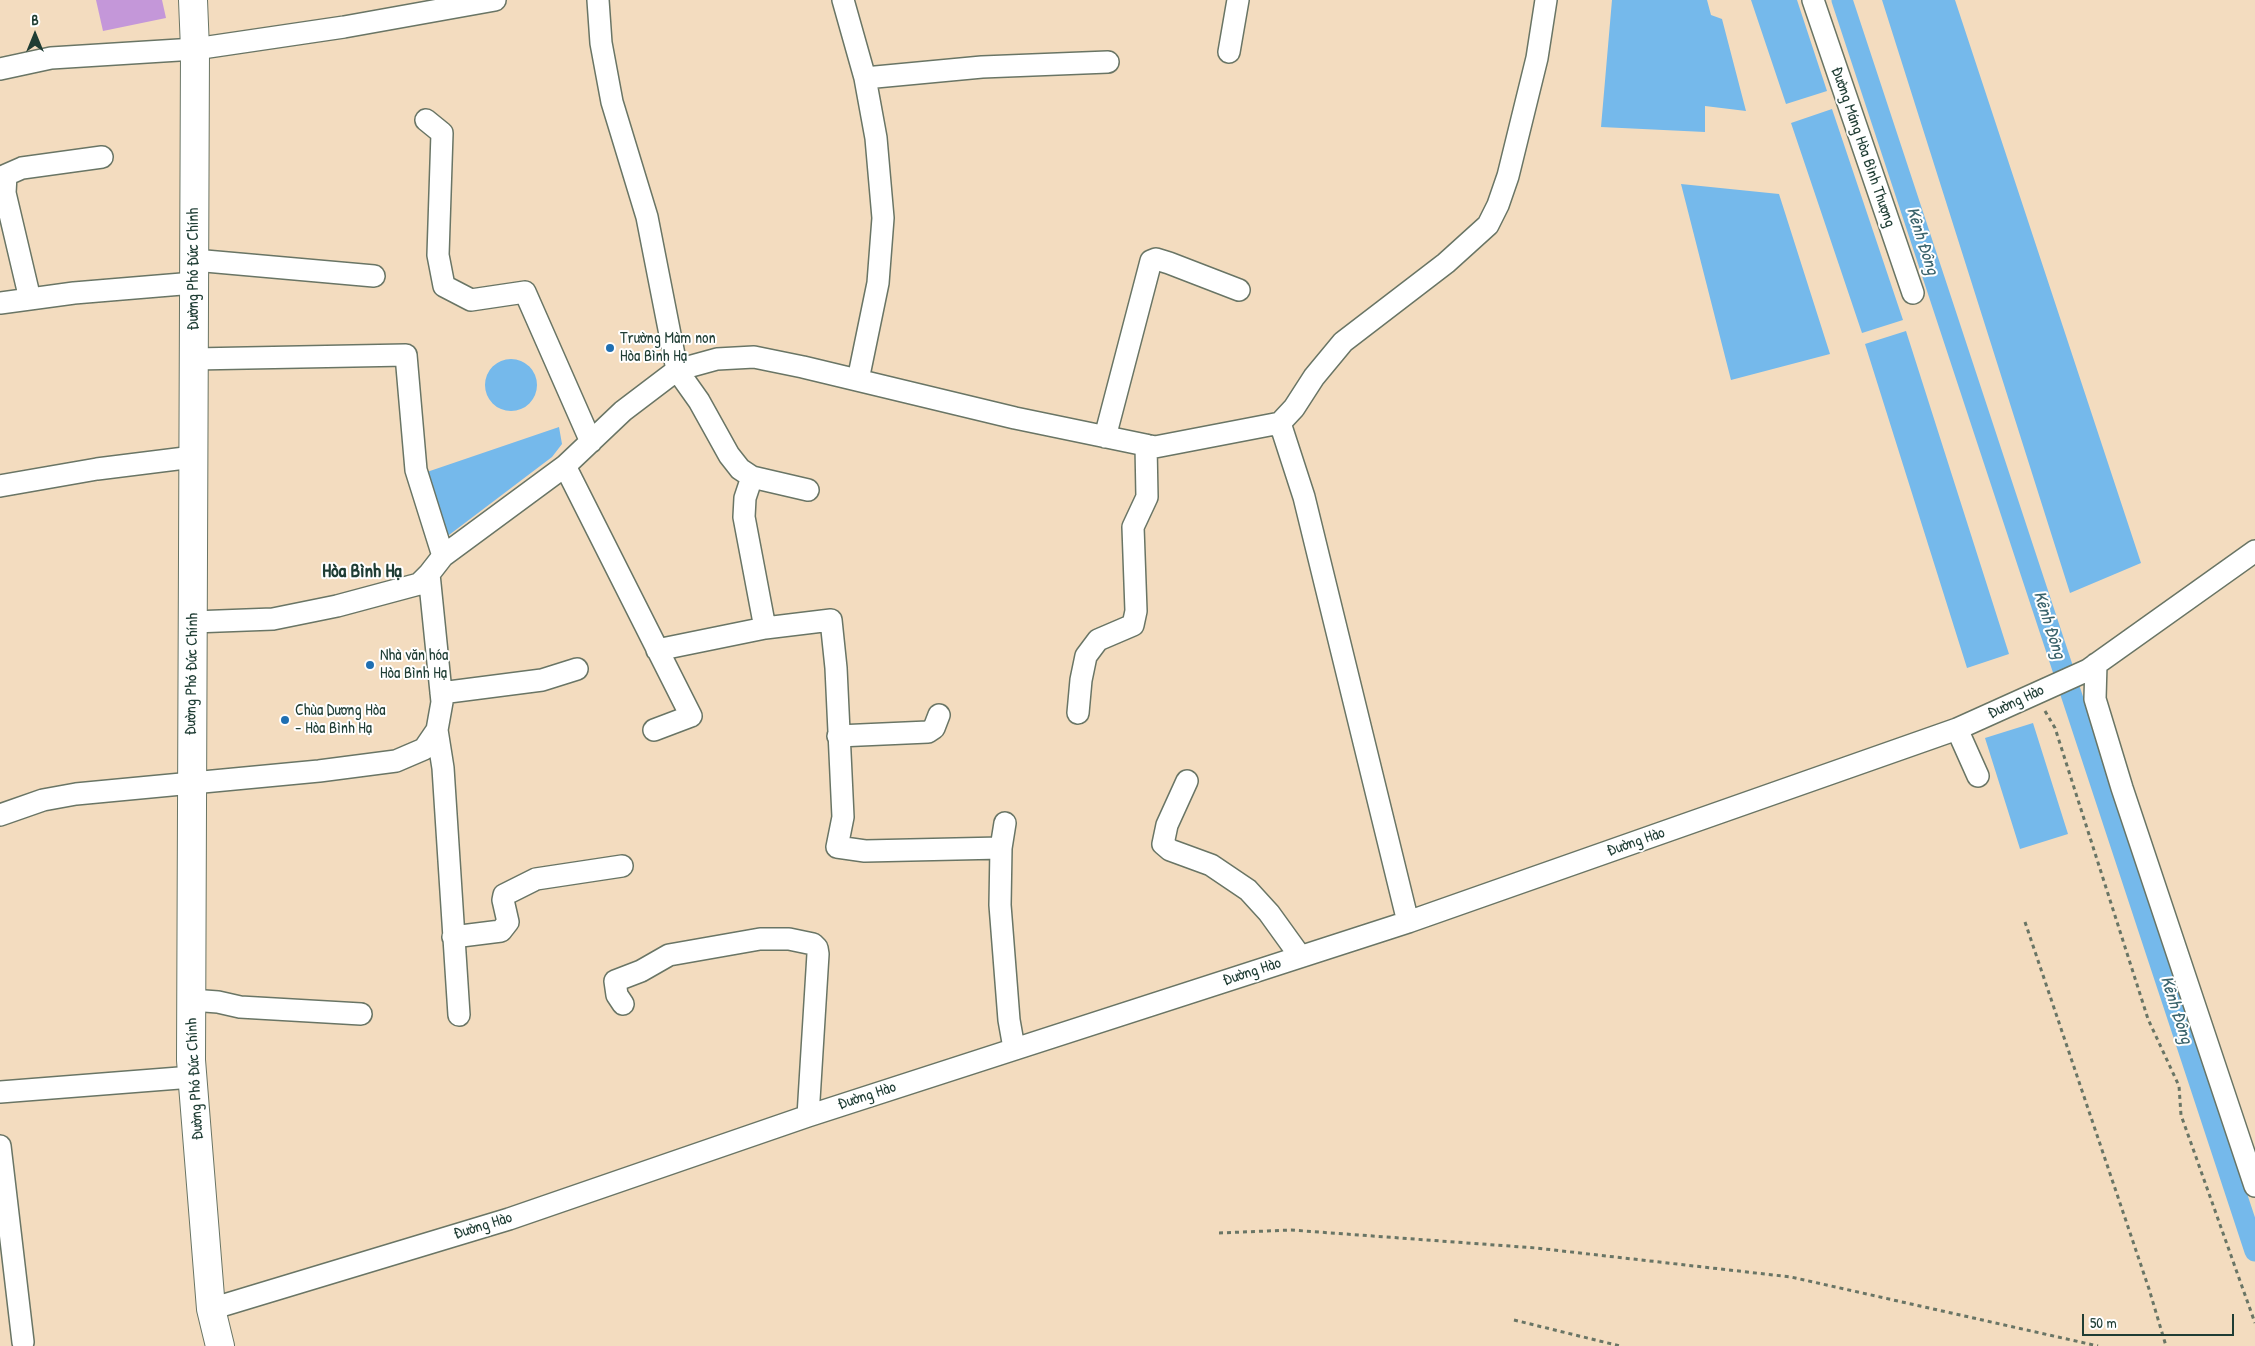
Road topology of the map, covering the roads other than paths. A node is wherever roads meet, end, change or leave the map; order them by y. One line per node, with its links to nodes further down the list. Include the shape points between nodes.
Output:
1 (193, 0): 8 (main road, Đường Phó Đức Chính)
2 (496, 0): 8 (street)
3 (598, 0): 22 (street, via 601,42 612,102 647,216)
4 (844, 0): 12 (street)
5 (1238, 0): 9 (street)
6 (1546, 0): 24 (street, via 1537,58 1508,176 1488,225 1446,263 1343,342)
7 (1814, 0): 18 (street, Đường Máng Hòa Bình Thượng)
8 (195, 49): 11 (street, via 51,58); 15 (main road, Đường Phó Đức Chính)
9 (1229, 52)
10 (1108, 62): 12 (street, via 982,67)
11 (0, 69)
12 (865, 78): 23 (street, via 876,138 883,218 878,283)
13 (426, 120): 26 (street, via 442,133 438,255 444,286 470,300 525,292)
14 (102, 157): 19 (street, via 22,168 6,175 5,192)
15 (194, 271): 16 (street); 19 (street); 21 (main road, Đường Phó Đức Chính)
16 (374, 276)
17 (1239, 290): 25 (street, via 1169,263 1156,259 1151,262)
18 (1913, 293)
19 (30, 299): 20 (street)
20 (0, 303)
21 (194, 359): 28 (main road, Đường Phó Đức Chính); 34 (street, via 406,355 416,470)
22 (677, 370): 23 (street, via 716,359 754,357); 26 (street); 30 (street, via 699,401 729,455 740,469)
23 (858, 380): 25 (street)
24 (1280, 423): 27 (street, via 1155,447); 55 (street, via 1304,497)
25 (1105, 438): 27 (street)
26 (590, 442): 29 (street)
27 (1146, 445): 42 (street, via 1147,497 1133,527 1136,611 1133,625 1098,640 1086,656)
28 (194, 457): 31 (street); 36 (main road, Đường Phó Đức Chính)
29 (565, 466): 34 (street); 38 (street)
30 (752, 477): 32 (street); 37 (street, via 745,498 744,517)
31 (0, 486)
32 (808, 490)
33 (2255, 551): 39 (street, Đường Hào)
34 (443, 556): 35 (street)
35 (429, 574): 36 (street, via 419,584 328,608 273,619); 41 (street)
36 (193, 622): 50 (main road, Đường Phó Đức Chính)
37 (765, 628): 38 (street); 47 (street, via 831,620)
38 (657, 650): 46 (street, via 692,716)
39 (2092, 667): 44 (street, Đường Hào); 67 (street, via 2095,699 2116,770)
40 (577, 669): 41 (street, via 542,680)
41 (441, 692): 45 (street)
42 (1078, 714)
43 (939, 715): 47 (street, via 934,728 928,732)
44 (1957, 729): 48 (street); 55 (street, Đường Hào)
45 (437, 730): 50 (street, via 424,749 396,761); 56 (street, via 443,768)
46 (654, 730)
47 (838, 736): 53 (street, via 842,817 837,847 865,851)
48 (1978, 776)
49 (1187, 781): 57 (street, via 1167,825 1163,844 1170,850 1211,866 1248,890)
50 (191, 783): 51 (street, via 61,796); 58 (main road, Đường Phó Đức Chính)
51 (0, 815)
52 (1005, 823): 53 (street)
53 (1001, 848): 62 (street, via 1000,905 1008,1020)
54 (622, 866): 56 (street, via 536,879 504,895 508,922 501,931)
55 (1408, 922): 57 (street, Đường Hào)
56 (453, 937): 61 (street)
57 (1300, 956): 62 (street, Đường Hào)
58 (191, 1000): 60 (street, via 240,1007); 63 (main road, Đường Phó Đức Chính)
59 (623, 1004): 65 (street, via 615,981 669,955 760,939 789,939 813,944 818,954)
60 (361, 1014)
61 (459, 1016)
62 (1014, 1048): 65 (street, Đường Hào)
63 (192, 1077): 64 (street); 68 (main road, Đường Phó Đức Chính)
64 (0, 1092)
65 (808, 1116): 68 (street, Đường Hào, via 509,1219)
66 (0, 1146): 69 (street)
67 (2255, 1186)
68 (211, 1309): 70 (main road, Đường Phó Đức Chính)
69 (23, 1342)
70 (220, 1346)

